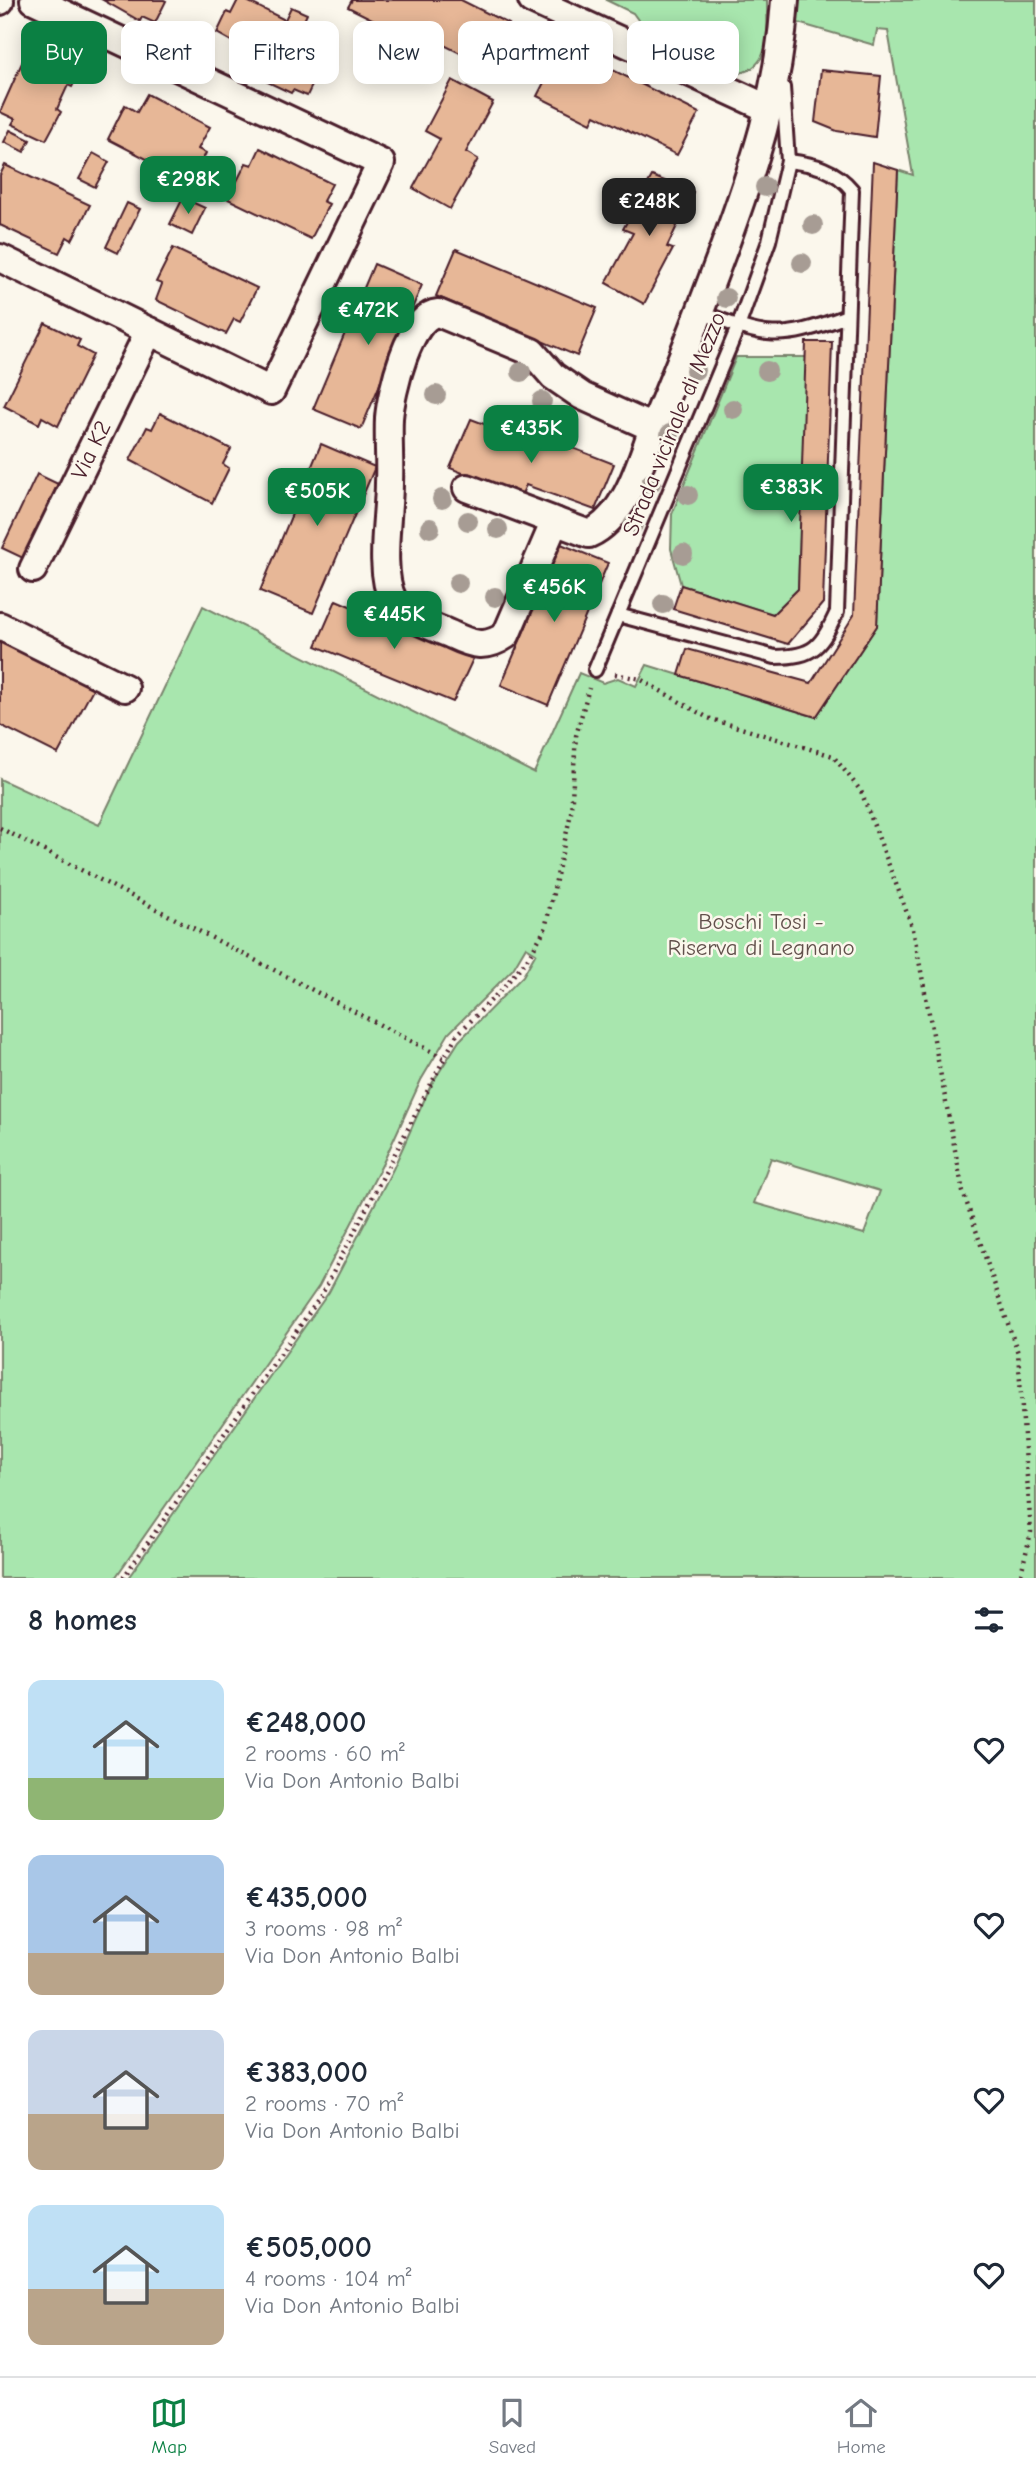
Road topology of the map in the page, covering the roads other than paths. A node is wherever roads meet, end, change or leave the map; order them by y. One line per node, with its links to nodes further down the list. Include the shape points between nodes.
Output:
1 (34, 0): 11 (street, via 381,163 271,391)
2 (532, 0): 5 (street)
3 (785, 0): 4 (street)
4 (781, 61): 5 (street); 6 (lane, Strada vicinale di Mezzo)
5 (769, 108): 8 (street)
6 (788, 161): 9 (lane, via 828,170 852,190); 10 (lane, Strada vicinale di Mezzo, via 769,241)
7 (0, 258): 11 (street)
8 (700, 312): 10 (lane); 12 (street)
9 (847, 316): 10 (lane, via 785,335 764,335); 16 (lane, via 837,612 825,638 812,652 775,657)
10 (738, 327): 16 (lane, Strada vicinale di Mezzo)
11 (149, 331): 15 (street, Via K2)
12 (653, 428): 14 (street, via 616,513 601,528 589,534); 14 (street, via 582,396 553,376 532,352 438,313 421,321 399,368 389,416 387,579 394,602 403,611 472,644 494,644 506,635)
13 (467, 488): 14 (street)
14 (555, 521)
15 (33, 569)
16 (618, 615): 18 (lane, Strada vicinale di Mezzo)
17 (0, 626): 19 (street)
18 (595, 670)
19 (125, 688)

